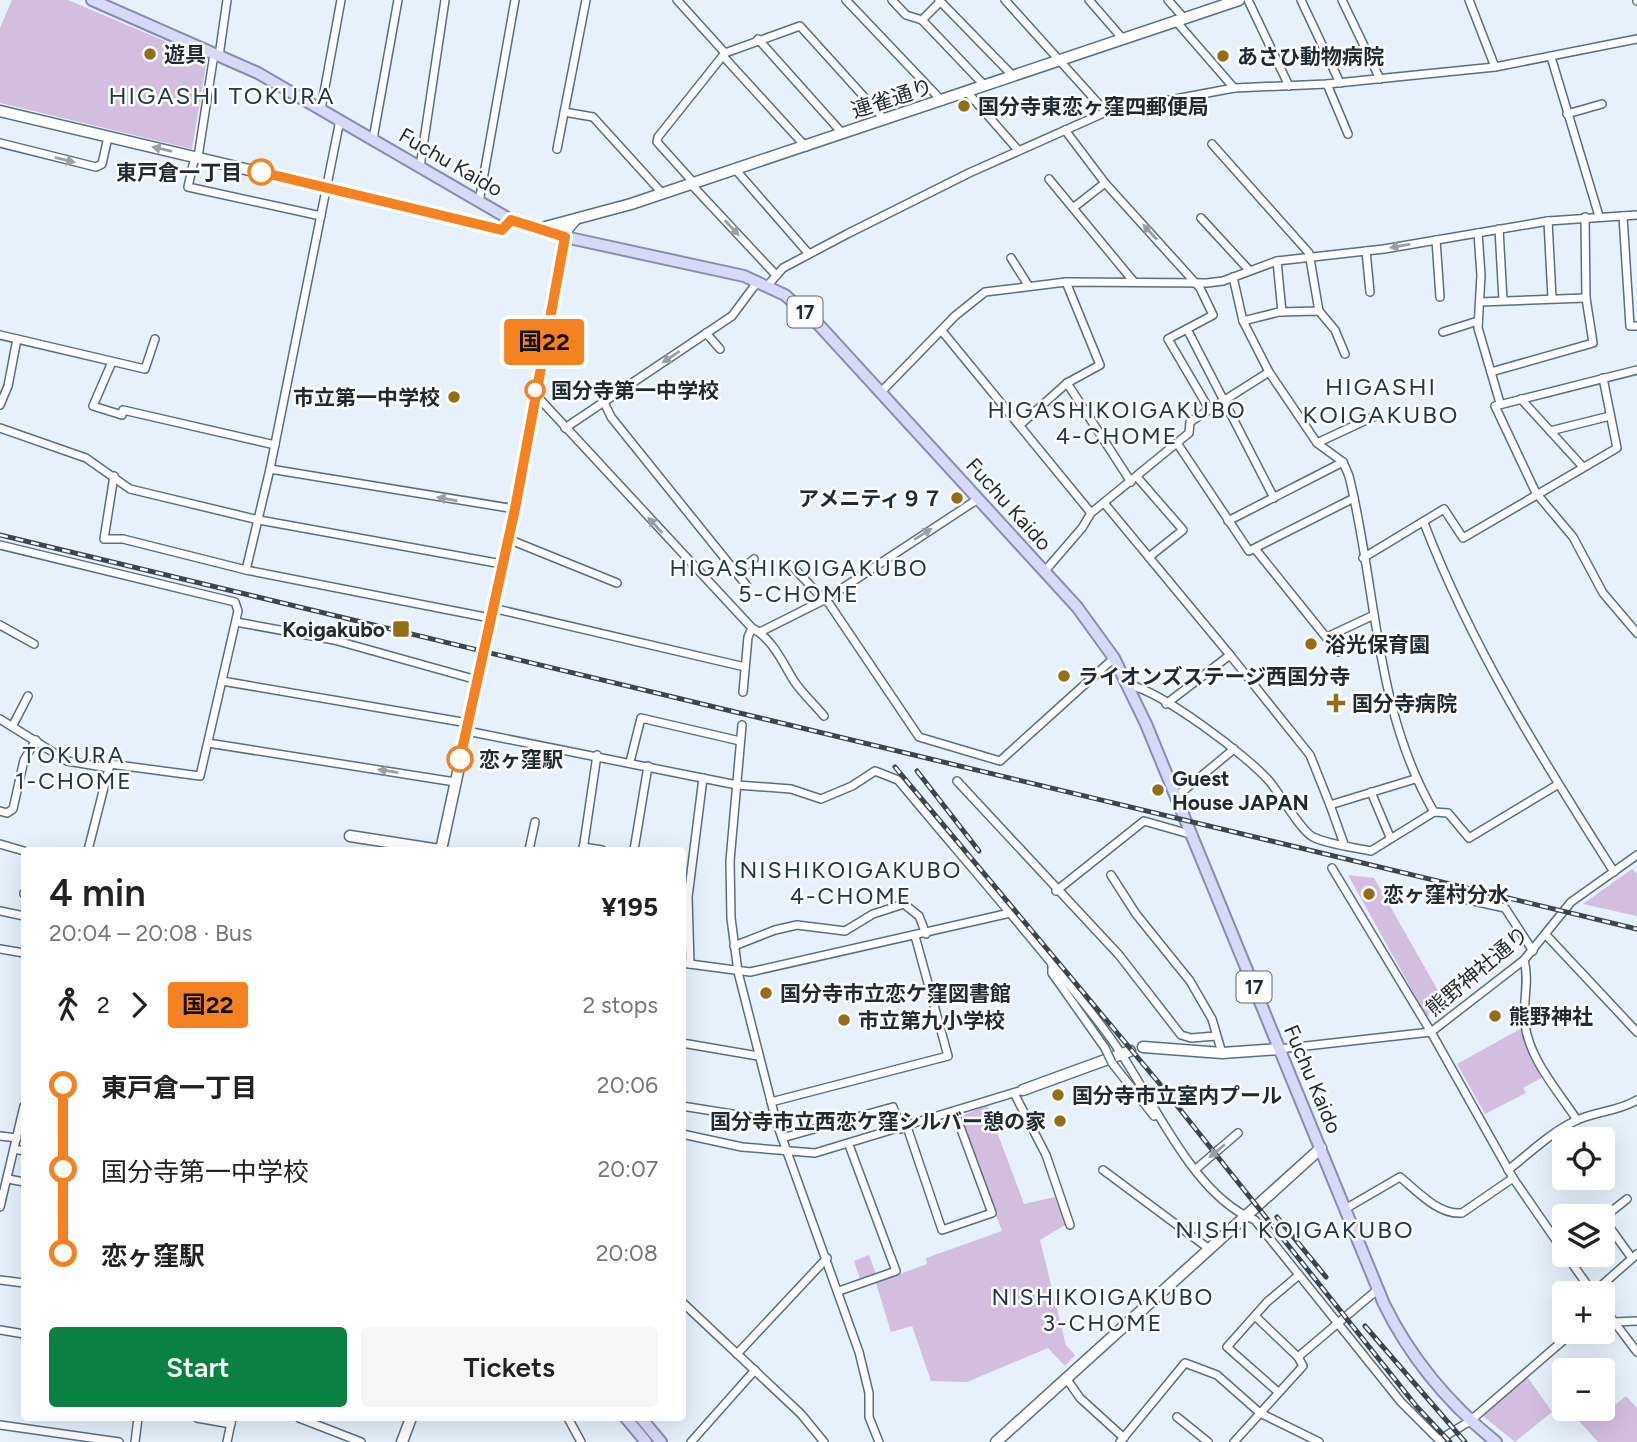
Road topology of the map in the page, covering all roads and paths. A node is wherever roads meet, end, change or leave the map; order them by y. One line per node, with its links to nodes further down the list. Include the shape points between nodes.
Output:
1 (92, 0): 26 (main road, Fuchu Kaido / 17)
2 (228, 0): 26 (street)
3 (341, 0): 40 (street)
4 (398, 0): 51 (street)
5 (445, 0): 58 (street)
6 (515, 0): 65 (street)
7 (586, 0): 42 (street)
8 (677, 0): 25 (street)
9 (846, 0): 38 (street)
10 (892, 0): 21 (street, via 906,15)
11 (1005, 0): 28 (street)
12 (1089, 0): 22 (street)
13 (1168, 0): 20 (street)
14 (1239, 0): 20 (main road, 連雀通り)
15 (1248, 0): 35 (street)
16 (1301, 0): 32 (street)
17 (1342, 0): 31 (street)
18 (1469, 0): 29 (street)
19 (940, 1): 21 (street); 30 (street)
20 (1179, 19): 22 (main road, 連雀通り); 36 (street)
21 (922, 20): 34 (street)
22 (1122, 38): 28 (main road, 連雀通り)
23 (758, 39): 25 (street); 46 (street, via 800,26); 48 (street)
24 (1637, 39): 27 (street)
25 (724, 54): 54 (street); 61 (street, via 657,142)
26 (217, 55): 40 (main road, Fuchu Kaido / 17); 57 (street)
27 (1551, 57): 29 (street); 44 (street)
28 (1060, 58): 30 (main road, 連雀通り); 43 (street)
29 (1495, 67): 31 (street)
30 (1013, 76): 34 (main road, 連雀通り)
31 (1380, 79): 32 (street)
32 (1340, 83): 33 (street)
33 (1327, 84): 35 (street); 49 (street)
34 (985, 86): 37 (main road, 連雀通り)
35 (1289, 86): 36 (street)
36 (1234, 88): 43 (street)
37 (968, 93): 38 (main road, 連雀通り); 56 (street)
38 (943, 102): 46 (main road, 連雀通り)
39 (1602, 104): 44 (street)
40 (321, 109): 45 (main road, Fuchu Kaido / 17)
41 (0, 111): 50 (main road)
42 (564, 112): 55 (street); 64 (street, via 593,117)
43 (1107, 112): 47 (street)
44 (1567, 114): 69 (street)
45 (340, 120): 51 (main road, Fuchu Kaido / 17); 63 (street)
46 (886, 121): 48 (main road, 連雀通り)
47 (1065, 130): 56 (street); 62 (street)
48 (843, 134): 54 (main road, 連雀通り)
49 (1349, 134)
50 (108, 136): 52 (street, one-way to 50, via 96,167 102,164); 57 (main road, one-way to 50)
51 (373, 139): 58 (main road, Fuchu Kaido / 17)
52 (0, 143)
53 (1212, 144): 83 (street)
54 (806, 147): 59 (main road, 連雀通り)
55 (557, 149)
56 (1018, 150): 82 (street)
57 (196, 157): 63 (main road); 68 (street, via 188,187)
58 (420, 167): 65 (main road, Fuchu Kaido / 17)
59 (735, 169): 61 (main road, 連雀通り); 82 (street)
60 (1049, 179): 66 (street)
61 (692, 182): 64 (main road, 連雀通り); 87 (street, one-way to 87)
62 (1105, 183): 66 (street); 91 (street, one-way to 62)
63 (327, 187): 68 (street); 73 (main road, via 502,230)
64 (662, 193): 74 (main road, 連雀通り)
65 (479, 202): 73 (main road, Fuchu Kaido / 17)
66 (1073, 208): 90 (street)
67 (1637, 215): 70 (street)
68 (321, 216): 136 (street)
69 (1599, 216): 70 (street); 71 (street)
70 (1623, 216): 104 (street, via 1630,326)
71 (1585, 217): 75 (street); 97 (street)
72 (1201, 218): 86 (street)
73 (511, 220): 76 (main road, Fuchu Kaido / 17)
74 (576, 220): 76 (main road, 連雀通り); 79 (main road)
75 (1548, 221): 77 (street); 96 (street)
76 (535, 229): 79 (main road, Fuchu Kaido / 17)
77 (1499, 229): 78 (street); 98 (street)
78 (1478, 233): 80 (street); 99 (street)
79 (565, 237): 92 (main road, Fuchu Kaido / 17); 121 (main road)
80 (1436, 240): 81 (street, one-way to 81); 95 (street)
81 (1366, 251): 83 (street); 94 (street)
82 (809, 254): 87 (street)
83 (1310, 257): 85 (street); 100 (street)
84 (1011, 258): 93 (street)
85 (1277, 261): 86 (street); 101 (street)
86 (1248, 269): 88 (street)
87 (775, 274): 92 (street)
88 (1233, 277): 91 (street); 102 (street)
89 (1066, 282): 90 (street); 93 (street); 119 (street, via 1100,365)
90 (1134, 282): 91 (street)
91 (1195, 282): 105 (street, via 1213,315)
92 (763, 284): 108 (street, via 732,316); 120 (main road, Fuchu Kaido / 17, via 801,308)
93 (1028, 285): 106 (street, via 985,292)
94 (1370, 292)
95 (1440, 297)
96 (1552, 298): 97 (street); 98 (street)
97 (1586, 298): 117 (street, via 1593,343)
98 (1503, 300): 99 (street)
99 (1480, 302): 103 (street)
100 (1319, 311): 101 (street); 113 (street, via 1335,330)
101 (1282, 312): 102 (street)
102 (1243, 321): 116 (street)
103 (1478, 321): 107 (street); 117 (street)
104 (1637, 326)
105 (1187, 328): 123 (street); 127 (street, via 1168,339)
106 (942, 331): 120 (street); 130 (street)
107 (1443, 332)
108 (706, 333): 112 (street); 124 (street, one-way to 124)
109 (0, 335): 110 (street)
110 (17, 339): 114 (street); 126 (street)
111 (155, 339): 114 (street, via 145,369)
112 (720, 349)
113 (1345, 354)
114 (111, 362): 136 (street, via 93,406)
115 (1637, 370): 118 (street)
116 (1269, 372): 123 (street); 135 (street)
117 (1490, 372): 125 (street)
118 (1603, 377): 122 (street); 129 (street)
119 (1067, 383): 130 (street); 141 (street)
120 (881, 392): 145 (main road, Fuchu Kaido / 17)
121 (535, 394): 132 (street); 147 (main road)
122 (1521, 399): 125 (street); 133 (street)
123 (1226, 400): 127 (street); 143 (street)
124 (604, 402): 132 (street); 162 (street, via 611,417)
125 (1500, 403): 142 (street, via 1494,406)
126 (0, 405)
127 (1209, 409): 134 (street, via 1190,422 1189,433)
128 (1375, 416): 135 (street)
129 (1610, 416): 133 (street); 138 (street, via 1617,448)
130 (1020, 425): 148 (street)
131 (0, 428): 140 (street, via 86,458)
132 (565, 428): 170 (street, one-way to 132)
133 (1550, 431): 138 (street)
134 (1177, 443): 141 (street); 150 (street)
135 (1317, 443): 137 (street)
136 (275, 445): 139 (street)
137 (1343, 462): 143 (street); 144 (street)
138 (1583, 467): 142 (street)
139 (270, 469): 147 (street, one-way to 139); 149 (street)
140 (114, 476): 149 (street, via 130,489); 160 (street, via 104,539 123,539)
141 (1134, 479): 146 (street); 155 (street, via 1183,530)
142 (1536, 493): 151 (street, via 1463,538 1444,509); 171 (street, via 1573,537 1603,593)
143 (1274, 498): 150 (street)
144 (1354, 498): 154 (street); 156 (street)
145 (978, 499): 161 (main road, Fuchu Kaido / 17); 165 (street, one-way to 145)
146 (1104, 503): 148 (street); 155 (street)
147 (515, 509): 152 (main road)
148 (1091, 513): 161 (street)
149 (258, 520): 158 (street); 160 (street)
150 (1228, 521): 154 (street, via 1249,551)
151 (1424, 523): 156 (street); 202 (street, via 1490,670)
152 (508, 539): 158 (main road); 163 (street)
153 (0, 545): 168 (street, via 234,602 238,605)
154 (1256, 550): 172 (street)
155 (1149, 557): 175 (street)
156 (1363, 558): 167 (street)
157 (754, 559): 162 (street)
158 (502, 565): 166 (main road)
159 (792, 566): 165 (street)
160 (246, 570): 166 (street)
161 (1044, 572): 176 (main road, Fuchu Kaido / 17, via 1083,614)
162 (737, 573): 164 (street)
163 (617, 583)
164 (747, 586)
165 (825, 599): 170 (street); 176 (street, via 919,737 1000,761)
166 (491, 613): 177 (street); 178 (main road)
167 (1374, 615): 172 (street); 198 (street, via 1393,716)
168 (236, 622): 178 (street, via 334,640); 179 (street)
169 (0, 625): 173 (street)
170 (756, 630): 177 (street, via 748,637); 184 (street)
171 (1637, 633)
172 (1326, 637): 174 (street)
173 (34, 644)
174 (1338, 652)
175 (1230, 655): 183 (street); 205 (street, via 1310,755)
176 (1114, 658): 180 (main road, Fuchu Kaido / 17)
177 (745, 667): 181 (street)
178 (477, 680): 188 (main road)
179 (222, 681): 188 (street); 191 (street)
180 (1129, 685): 183 (street); 204 (main road, Fuchu Kaido / 17)
181 (743, 692)
182 (28, 696): 186 (street)
183 (1166, 704): 192 (street)
184 (824, 716)
185 (0, 719): 186 (street)
186 (13, 725): 189 (street)
187 (742, 725): 190 (street)
188 (468, 727): 193 (street); 200 (main road)
189 (36, 740): 196 (street, via 67,761); 206 (street, via 24,760 13,809)
190 (740, 741): 194 (street, via 641,718); 201 (street)
191 (208, 743): 196 (street, via 200,776 110,764); 200 (street, one-way to 191)
192 (1234, 749): 204 (street); 213 (street, via 1269,781 1311,836)
193 (597, 755): 194 (street); 218 (street)
194 (630, 762): 195 (street)
195 (648, 766): 197 (street); 219 (street)
196 (109, 768): 214 (street)
197 (703, 778): 201 (street); 238 (street, via 688,897)
198 (1415, 779): 203 (street); 207 (street)
199 (957, 781): 225 (street)
200 (456, 782): 216 (main road)
201 (737, 785): 228 (street, via 791,789 821,799 875,771 898,779); 233 (street, via 730,861)
202 (1557, 785): 207 (street, via 1469,838 1448,813); 223 (street)
203 (1371, 792): 205 (street); 211 (street)
204 (1176, 797): 209 (main road, Fuchu Kaido / 17)
205 (1330, 805): 213 (street)
206 (0, 811)
207 (1434, 812): 211 (street)
208 (535, 822): 217 (street)
209 (1193, 835): 225 (street, via 1144,821); 246 (main road, Fuchu Kaido / 17)
210 (350, 836): 215 (main road)
211 (1390, 837): 213 (street, via 1371,851)
212 (0, 844): 220 (street)
213 (1345, 844)
214 (89, 847)
215 (421, 847)
216 (441, 847)
217 (530, 847)
218 (583, 847)
219 (634, 847)
220 (21, 850)
221 (1637, 855): 223 (street, 熊野神社通り)
222 (1332, 868): 241 (street)
223 (1614, 872): 232 (street, 熊野神社通り, via 1566,907)
224 (1111, 875): 243 (street, via 1136,914 1191,981)
225 (1056, 891): 243 (street, via 1119,955 1181,1035)
226 (1442, 894): 235 (street, via 1505,908)
227 (0, 911): 229 (street)
228 (1010, 913): 230 (street); 239 (street)
229 (21, 915)
230 (926, 933): 231 (street); 233 (street, via 919,915 904,904 845,930 797,925)
231 (915, 936): 240 (street); 252 (street, via 948,1056)
232 (1547, 936): 235 (street, 熊野神社通り); 242 (street)
233 (734, 946): 240 (street)
234 (0, 949): 236 (street)
235 (1533, 951): 237 (street, 熊野神社通り)
236 (21, 952)
237 (1524, 960): 241 (street, 熊野神社通り); 256 (street, via 1528,1040)
238 (686, 964): 240 (street)
239 (1052, 965): 247 (street); 258 (street, bridge, via 1052,973 1112,1063)
240 (738, 972): 249 (street)
241 (1432, 1032): 246 (street); 272 (street)
242 (1637, 1032)
243 (1216, 1036): 248 (street)
244 (686, 1044): 249 (street)
245 (1143, 1047): 248 (main road)
246 (1279, 1049): 248 (main road); 266 (main road, Fuchu Kaido / 17)
247 (1125, 1052): 250 (main road); 258 (street)
248 (1222, 1053)
249 (758, 1056): 252 (street)
250 (1019, 1091): 254 (street); 281 (street)
251 (1637, 1100): 256 (street, via 1618,1111)
252 (771, 1102): 257 (street)
253 (686, 1107): 257 (street)
254 (954, 1112): 259 (street); 259 (street, via 992,1213 942,1230)
255 (21, 1120): 263 (street)
256 (1577, 1120): 272 (street, via 1553,1132)
257 (776, 1121): 264 (street)
258 (1164, 1127): 270 (street)
259 (904, 1128): 264 (street, via 893,1107); 265 (street)
260 (1238, 1133): 270 (street, one-way to 270)
261 (686, 1135): 269 (street)
262 (0, 1136): 263 (street)
263 (17, 1138): 267 (street)
264 (782, 1138): 269 (street)
265 (849, 1145): 269 (street, via 815,1153); 291 (street, via 896,1271)
266 (1321, 1148): 279 (main road, Fuchu Kaido / 17); 280 (main road)
267 (14, 1149): 268 (street); 274 (street)
268 (21, 1151)
269 (787, 1153): 285 (street)
270 (1196, 1168): 280 (street)
271 (1103, 1170): 283 (street)
272 (1508, 1170): 273 (street)
273 (1513, 1178): 279 (street, via 1462,1213 1436,1206 1400,1177); 282 (street)
274 (8, 1179): 275 (street); 276 (street)
275 (21, 1181)
276 (1, 1198): 278 (street)
277 (1627, 1199): 284 (street, via 1603,1218)
278 (0, 1207)
279 (1345, 1209): 290 (main road, Fuchu Kaido / 17)
280 (1243, 1216): 283 (main road); 286 (street, via 1255,1220)
281 (1070, 1225)
282 (1552, 1235)
283 (1208, 1248): 305 (main road)
284 (1634, 1256): 288 (street)
285 (827, 1258): 291 (street); 302 (street)
286 (1299, 1275): 293 (street); 296 (street)
287 (0, 1280): 289 (street)
288 (1606, 1281)
289 (21, 1283)
290 (1377, 1290): 296 (street); 316 (main road, Fuchu Kaido / 17, via 1412,1354)
291 (839, 1291): 330 (street, via 859,1352 869,1393 869,1417)
292 (686, 1306): 302 (street)
293 (1255, 1316): 303 (street); 306 (street, via 1227,1348)
294 (1637, 1321): 295 (street)
295 (1615, 1322)
296 (1338, 1323): 303 (street); 319 (street, via 1401,1402)
297 (1615, 1323): 301 (street)
298 (0, 1330): 299 (street)
299 (21, 1334)
300 (1559, 1344): 316 (street)
301 (1637, 1352)
302 (737, 1354): 304 (street)
303 (1298, 1357): 306 (street, via 1303,1366)
304 (755, 1370): 328 (street); 329 (street)
305 (1066, 1378): 318 (street); 331 (main road)
306 (1278, 1392): 307 (street)
307 (1260, 1413): 318 (street, via 1217,1375 1185,1363); 333 (street); 334 (street)
308 (1177, 1417): 332 (street)
309 (138, 1421): 321 (street)
310 (231, 1421): 322 (street)
311 (307, 1421): 323 (street)
312 (410, 1421): 324 (main road)
313 (570, 1421): 325 (street)
314 (628, 1421): 326 (main road)
315 (644, 1421): 327 (main road)
316 (1470, 1421): 319 (street); 335 (main road, Fuchu Kaido / 17)
317 (0, 1425): 320 (street)
318 (1122, 1440)
319 (1440, 1441)
320 (119, 1442)
321 (135, 1442)
322 (226, 1442)
323 (361, 1442)
324 (402, 1442)
325 (580, 1442)
326 (646, 1442)
327 (661, 1442)
328 (691, 1442)
329 (824, 1442)
330 (879, 1442)
331 (996, 1442)
332 (1208, 1442)
333 (1234, 1442)
334 (1319, 1442)
335 (1496, 1442)

